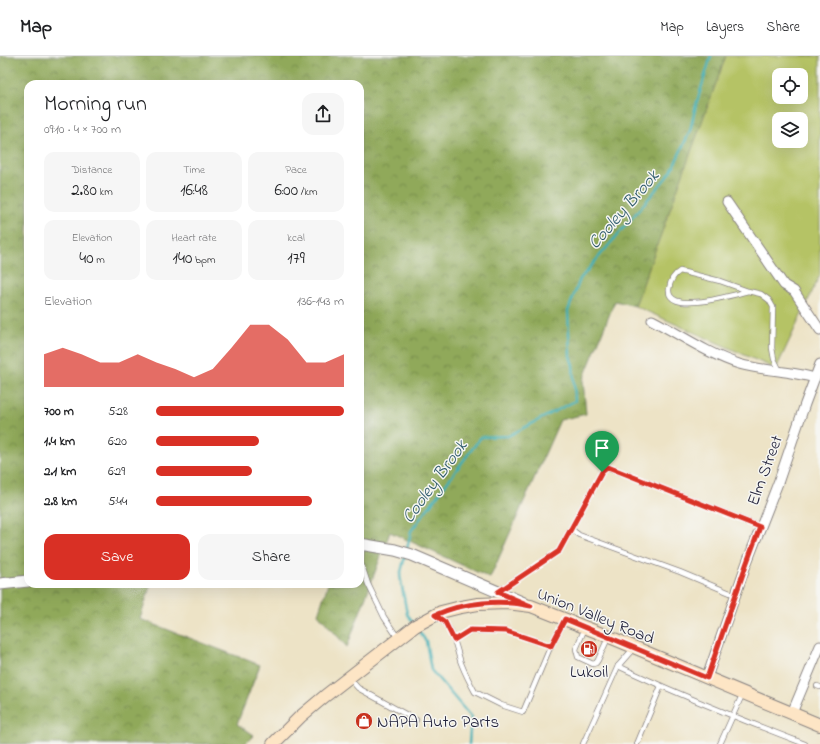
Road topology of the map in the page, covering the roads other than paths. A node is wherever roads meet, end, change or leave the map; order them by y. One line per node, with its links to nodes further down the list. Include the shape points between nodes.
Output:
1 (727, 202): 4 (street, via 784,284 794,291)
2 (748, 291): 2 (lane, via 680,271 672,279 669,294 674,300 704,302); 6 (lane, via 761,294 773,307 772,348)
3 (652, 320): 6 (street, via 727,360)
4 (820, 330)
5 (820, 364): 7 (street, Elm Street)
6 (780, 371): 7 (street)
7 (815, 378): 8 (street, Elm Street)
8 (760, 527): 9 (lane, via 608,467 602,472); 15 (street, Elm Street)
9 (571, 529): 14 (lane, via 559,551); 15 (lane, via 579,535)
10 (364, 545): 14 (street, via 412,554)
11 (364, 572): 21 (lane, via 384,616)
12 (24, 581): 13 (street)
13 (0, 584)
14 (498, 592): 16 (street)
15 (735, 595): 28 (street, Elm Street)
16 (531, 606): 17 (main road, Union Valley Road, via 512,603 478,604); 18 (main road, Union Valley Road)
17 (435, 615): 21 (main road, Union Valley Road); 22 (lane, via 445,622)
18 (565, 619): 19 (main road, Union Valley Road); 23 (lane)
19 (585, 627): 20 (main road, Union Valley Road); 20 (lane, via 576,649 578,657 593,664 598,660)
20 (609, 636): 25 (main road, Union Valley Road)
21 (398, 638): 27 (main road, Union Valley Road)
22 (454, 640): 23 (lane, via 470,630 506,631); 23 (lane, via 475,692 523,712)
23 (551, 646)
24 (820, 646): 31 (street)
25 (634, 648): 26 (lane); 28 (main road, Union Valley Road)
26 (618, 666): 29 (lane); 36 (lane)
27 (349, 677): 33 (lane, via 358,688); 35 (main road, Union Valley Road, via 300,717)
28 (707, 678): 30 (main road, Union Valley Road)
29 (660, 686): 32 (lane); 37 (lane)
30 (743, 693): 31 (main road, Union Valley Road); 32 (lane)
31 (792, 713): 34 (main road, Union Valley Road)
32 (732, 716): 38 (lane); 39 (lane)
33 (416, 720)
34 (820, 725)
35 (273, 744)
36 (583, 744)
37 (637, 744)
38 (720, 744)
39 (805, 744)

